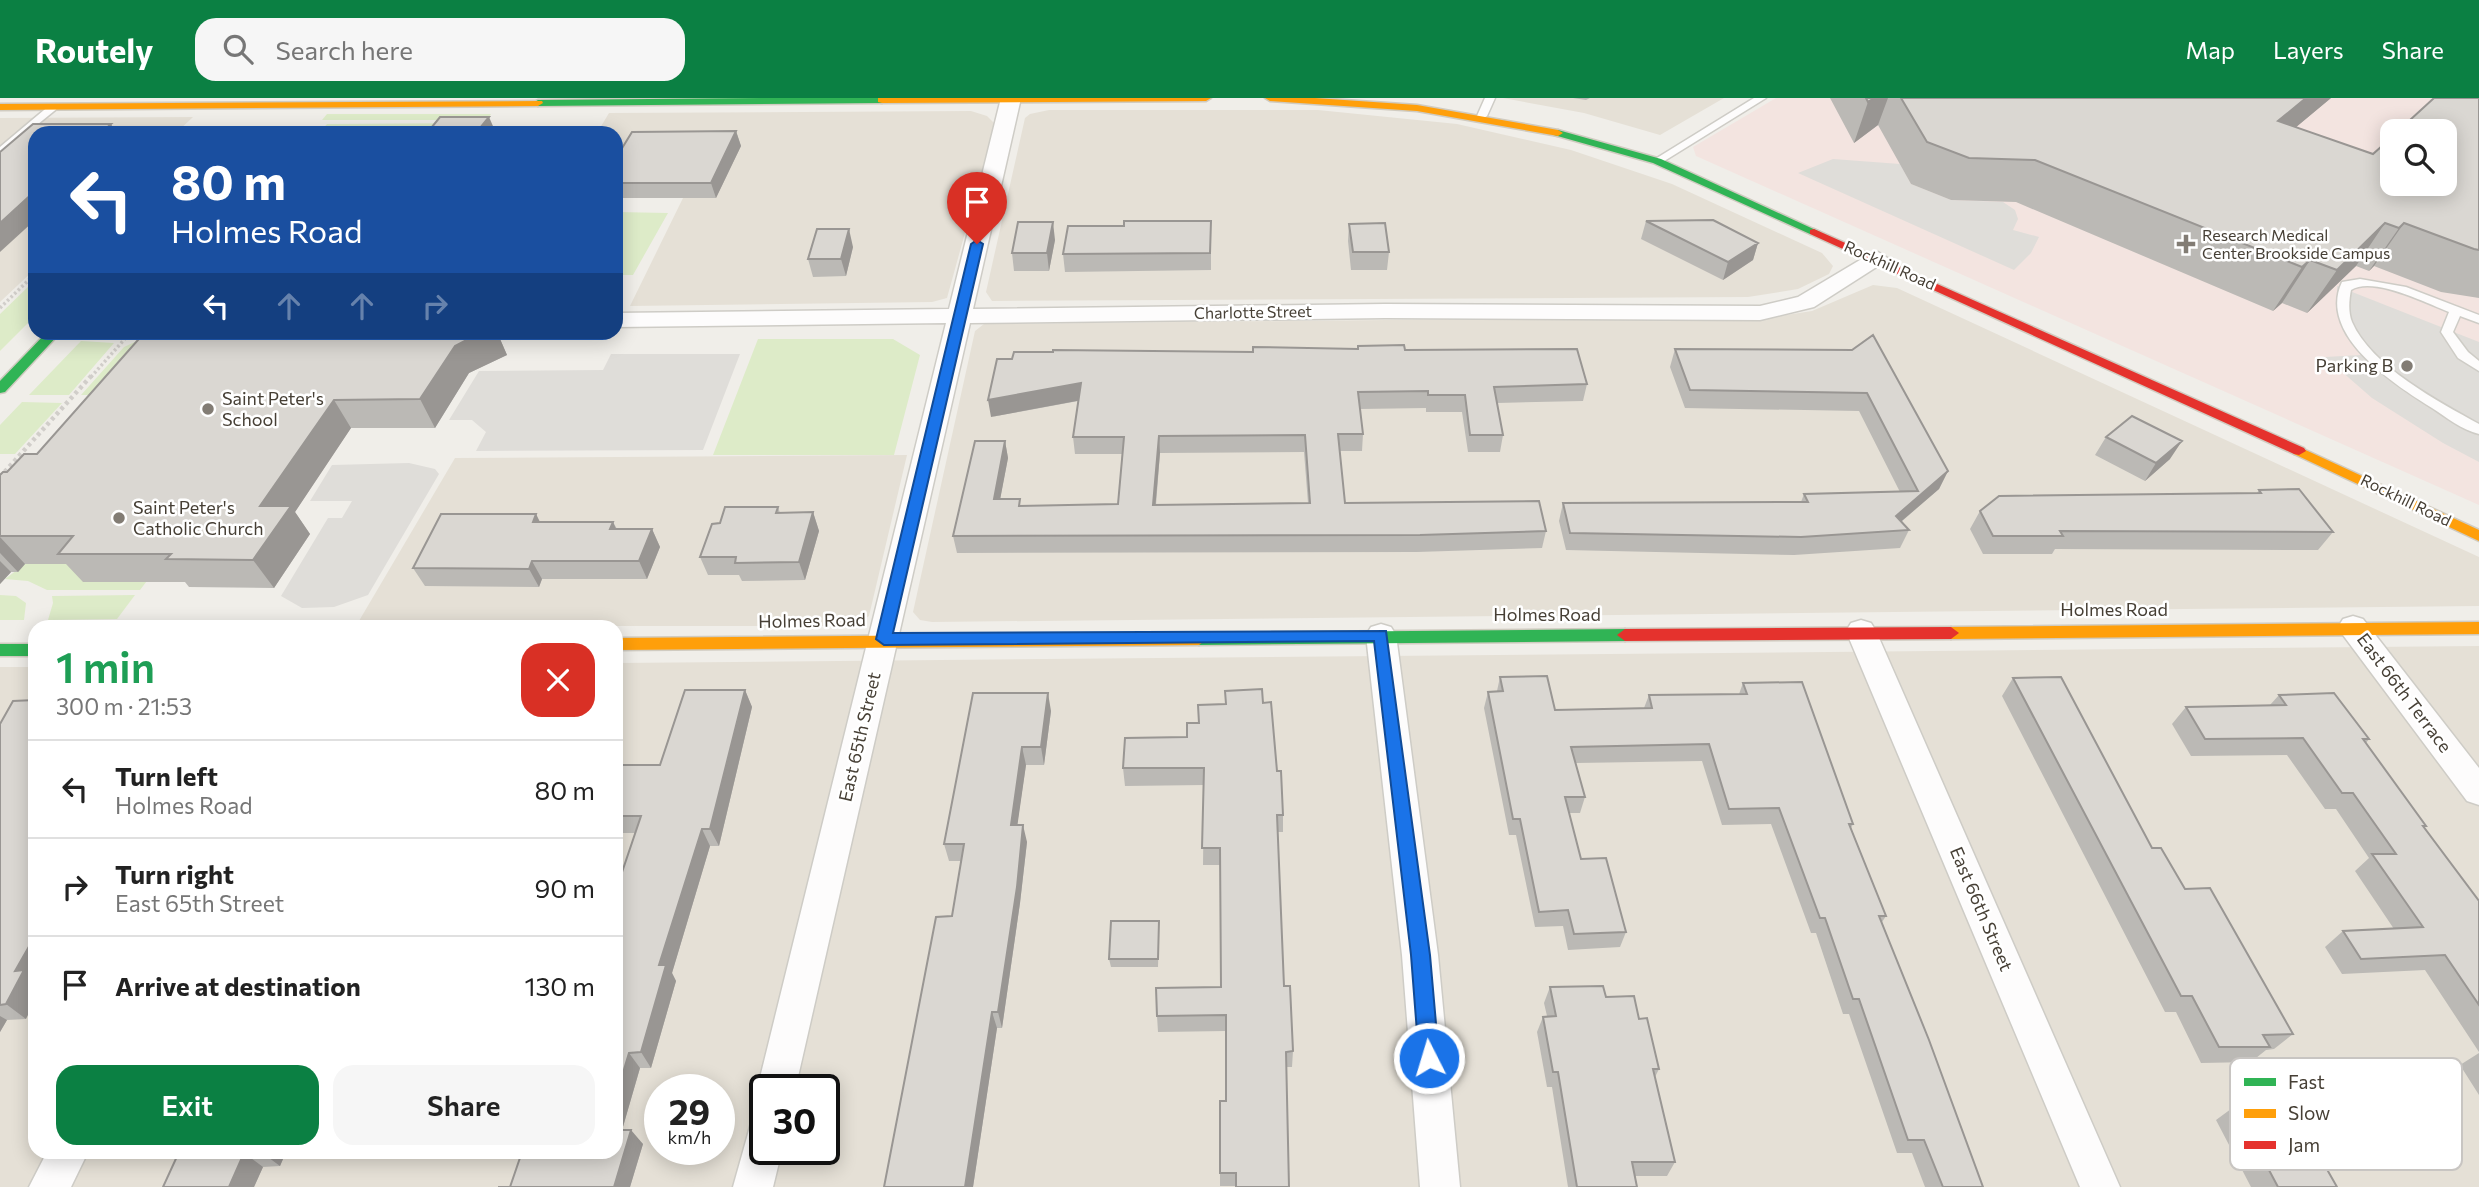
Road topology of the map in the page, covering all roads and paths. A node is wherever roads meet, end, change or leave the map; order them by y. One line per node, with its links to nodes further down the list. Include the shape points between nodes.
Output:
1 (1011, 98): 2 (main road); 6 (main road); 19 (street, East 65th Street)
2 (1206, 98)
3 (1270, 98): 9 (main road, Rockhill Road, via 1413,106)
4 (1490, 98): 9 (lane)
5 (1761, 98): 14 (lane)
6 (279, 102): 8 (main road); 10 (main road)
7 (0, 107): 8 (main road)
8 (54, 107): 11 (lane)
9 (1482, 116): 14 (main road, Rockhill Road, via 1598,142)
10 (260, 122)
11 (31, 126)
12 (28, 129): 13 (lane)
13 (0, 152)
14 (1657, 161): 15 (main road, Rockhill Road)
15 (1878, 259): 19 (street, Charlotte Street, via 1806,302 1760,313); 28 (main road, Rockhill Road)
16 (28, 282): 17 (path)
17 (0, 308)
18 (2456, 310): 20 (lane); 24 (lane, via 2447,332 2463,355); 26 (lane, via 2392,286 2364,281 2346,285 2342,304 2357,341 2395,376)
19 (960, 315): 21 (street, Charlotte Street); 35 (street, East 65th Street)
20 (2479, 319)
21 (623, 320)
22 (47, 340): 25 (main road)
23 (124, 340): 27 (path)
24 (2479, 367)
25 (0, 389)
26 (2479, 430)
27 (0, 477)
28 (2364, 480): 29 (main road); 30 (main road, Rockhill Road)
29 (2479, 520)
30 (2479, 536)
31 (2354, 627): 32 (main road, Holmes Road); 33 (main road, Holmes Road); 39 (street, East 66th Terrace)
32 (2479, 628)
33 (1861, 631): 34 (main road, Holmes Road); 46 (street, East 66th Street)
34 (1381, 635): 35 (main road, Holmes Road); 45 (street, via 1420,955)
35 (884, 639): 36 (main road, Holmes Road); 40 (street, East 65th Street)
36 (623, 644)
37 (0, 650): 38 (main road)
38 (28, 650)
39 (2479, 792)
40 (780, 1074)
41 (64, 1159): 43 (street)
42 (758, 1165): 44 (street)
43 (49, 1187)
44 (753, 1187)
45 (1440, 1187)
46 (2100, 1187)

